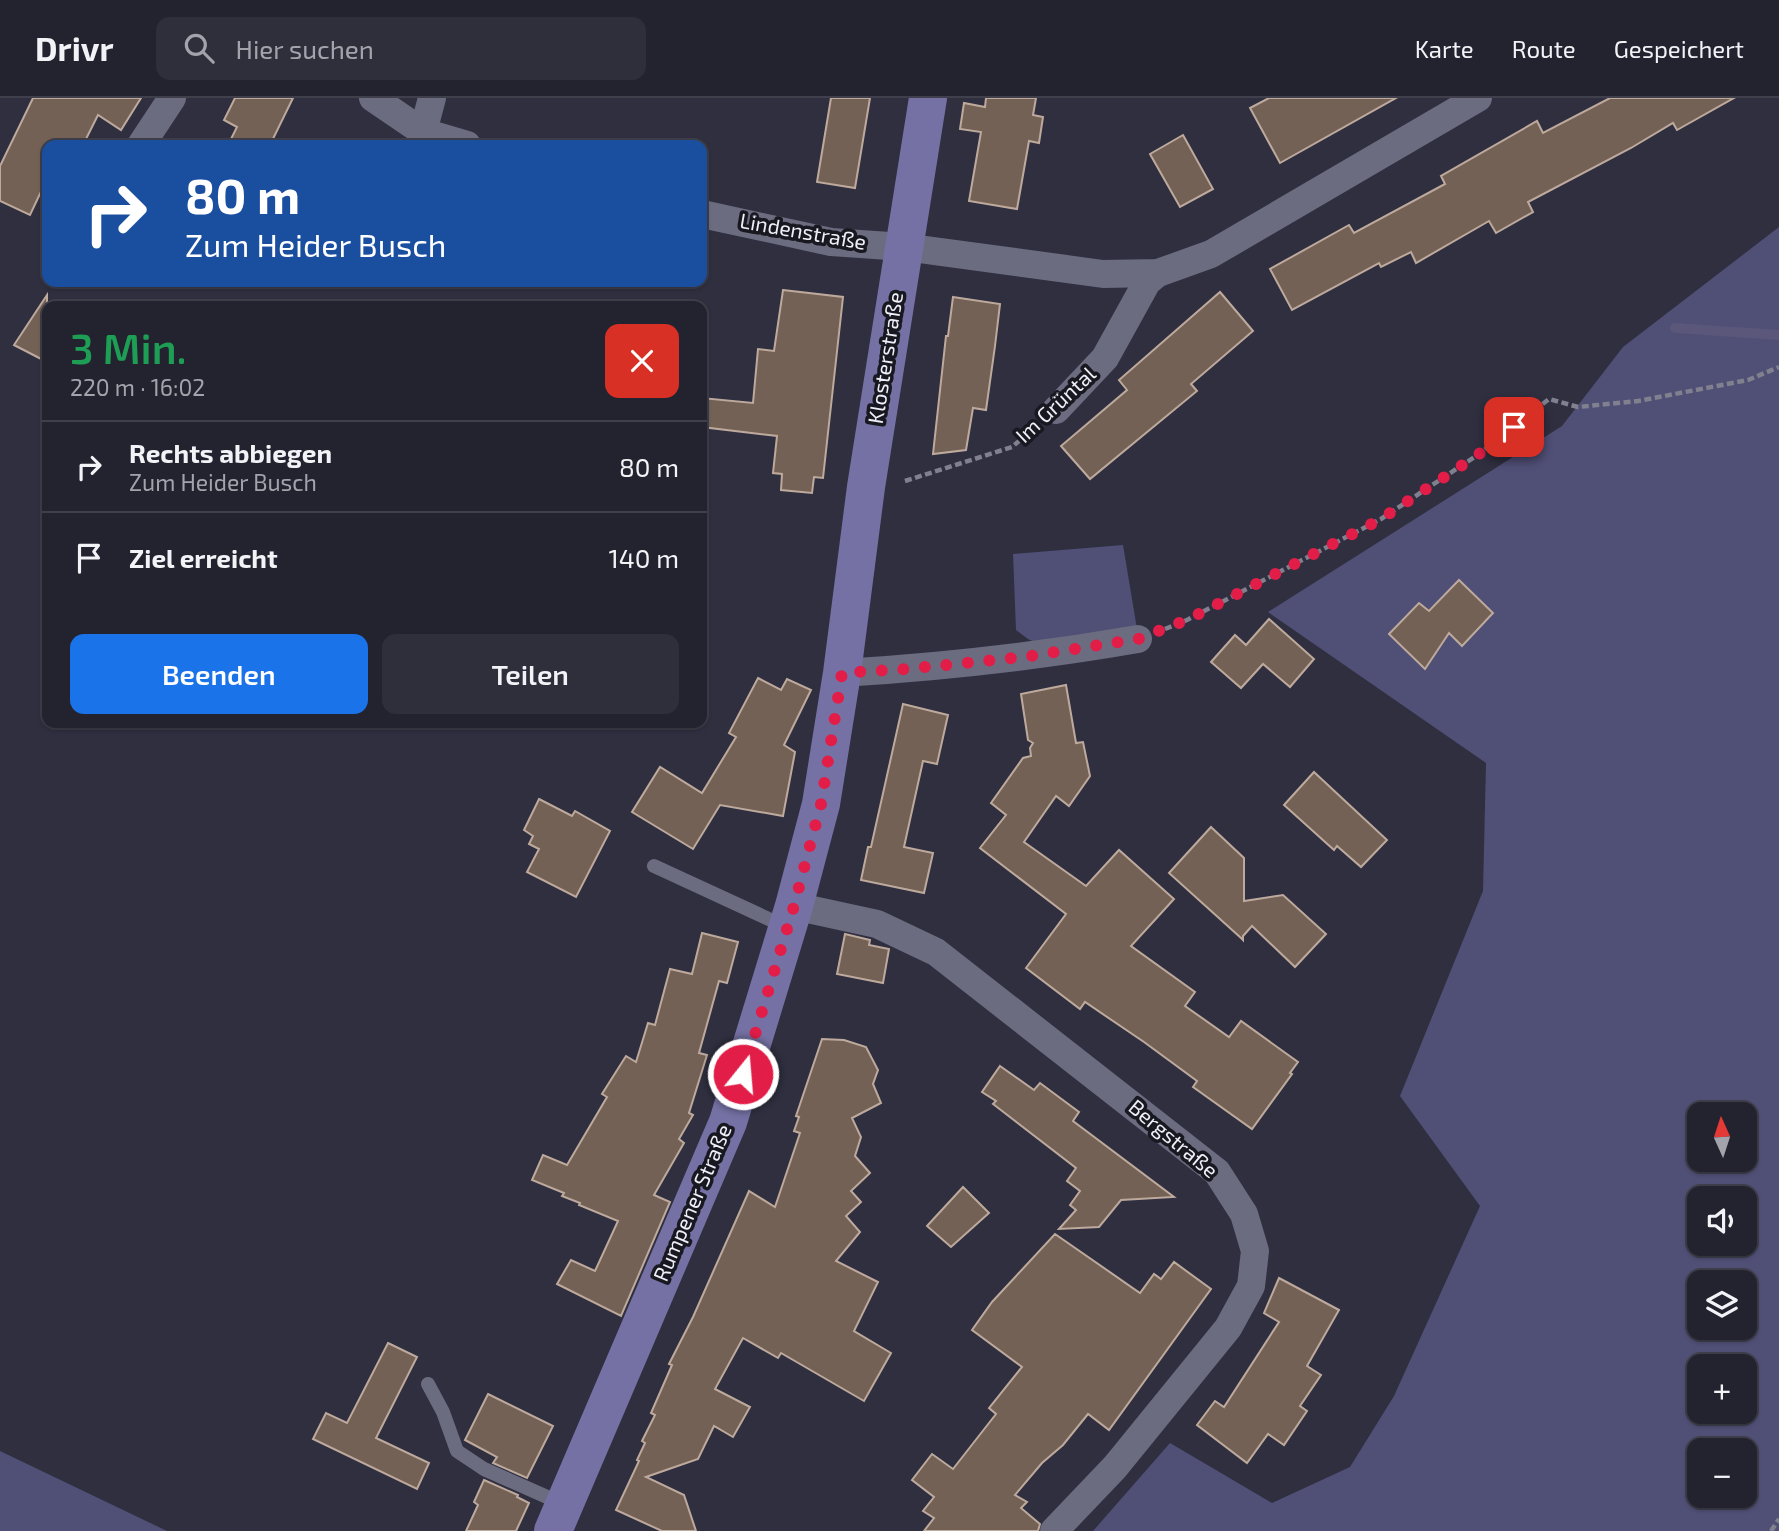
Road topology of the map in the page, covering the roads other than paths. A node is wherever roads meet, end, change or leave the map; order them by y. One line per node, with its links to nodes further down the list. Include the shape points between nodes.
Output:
1 (172, 98): 7 (street)
2 (373, 98): 6 (street)
3 (432, 98): 6 (street)
4 (928, 98): 10 (main road, Klosterstraße)
5 (1478, 98): 11 (street, via 1210,254)
6 (423, 132): 8 (street)
7 (144, 140)
8 (450, 140)
9 (707, 215): 10 (street, Lindenstraße, via 831,242)
10 (904, 247): 11 (street, via 1103,274); 13 (main road, Klosterstraße)
11 (1158, 273): 12 (street, Im Grüntal, via 1147,282 1105,358)
12 (1056, 410)
13 (849, 618): 15 (main road, Rumpener Straße)
14 (1138, 639): 15 (street, via 1024,657)
15 (842, 673): 17 (main road, Rumpener Straße, via 821,804)
16 (654, 866): 17 (lane)
17 (791, 917): 19 (main road, Rumpener Straße, via 728,1122); 20 (street, Bergstraße, via 877,924 936,952 1217,1172 1244,1214 1255,1251 1251,1286 1228,1328 1115,1467)
18 (428, 1384): 19 (lane, via 457,1451)
19 (559, 1518)
20 (1054, 1531)

